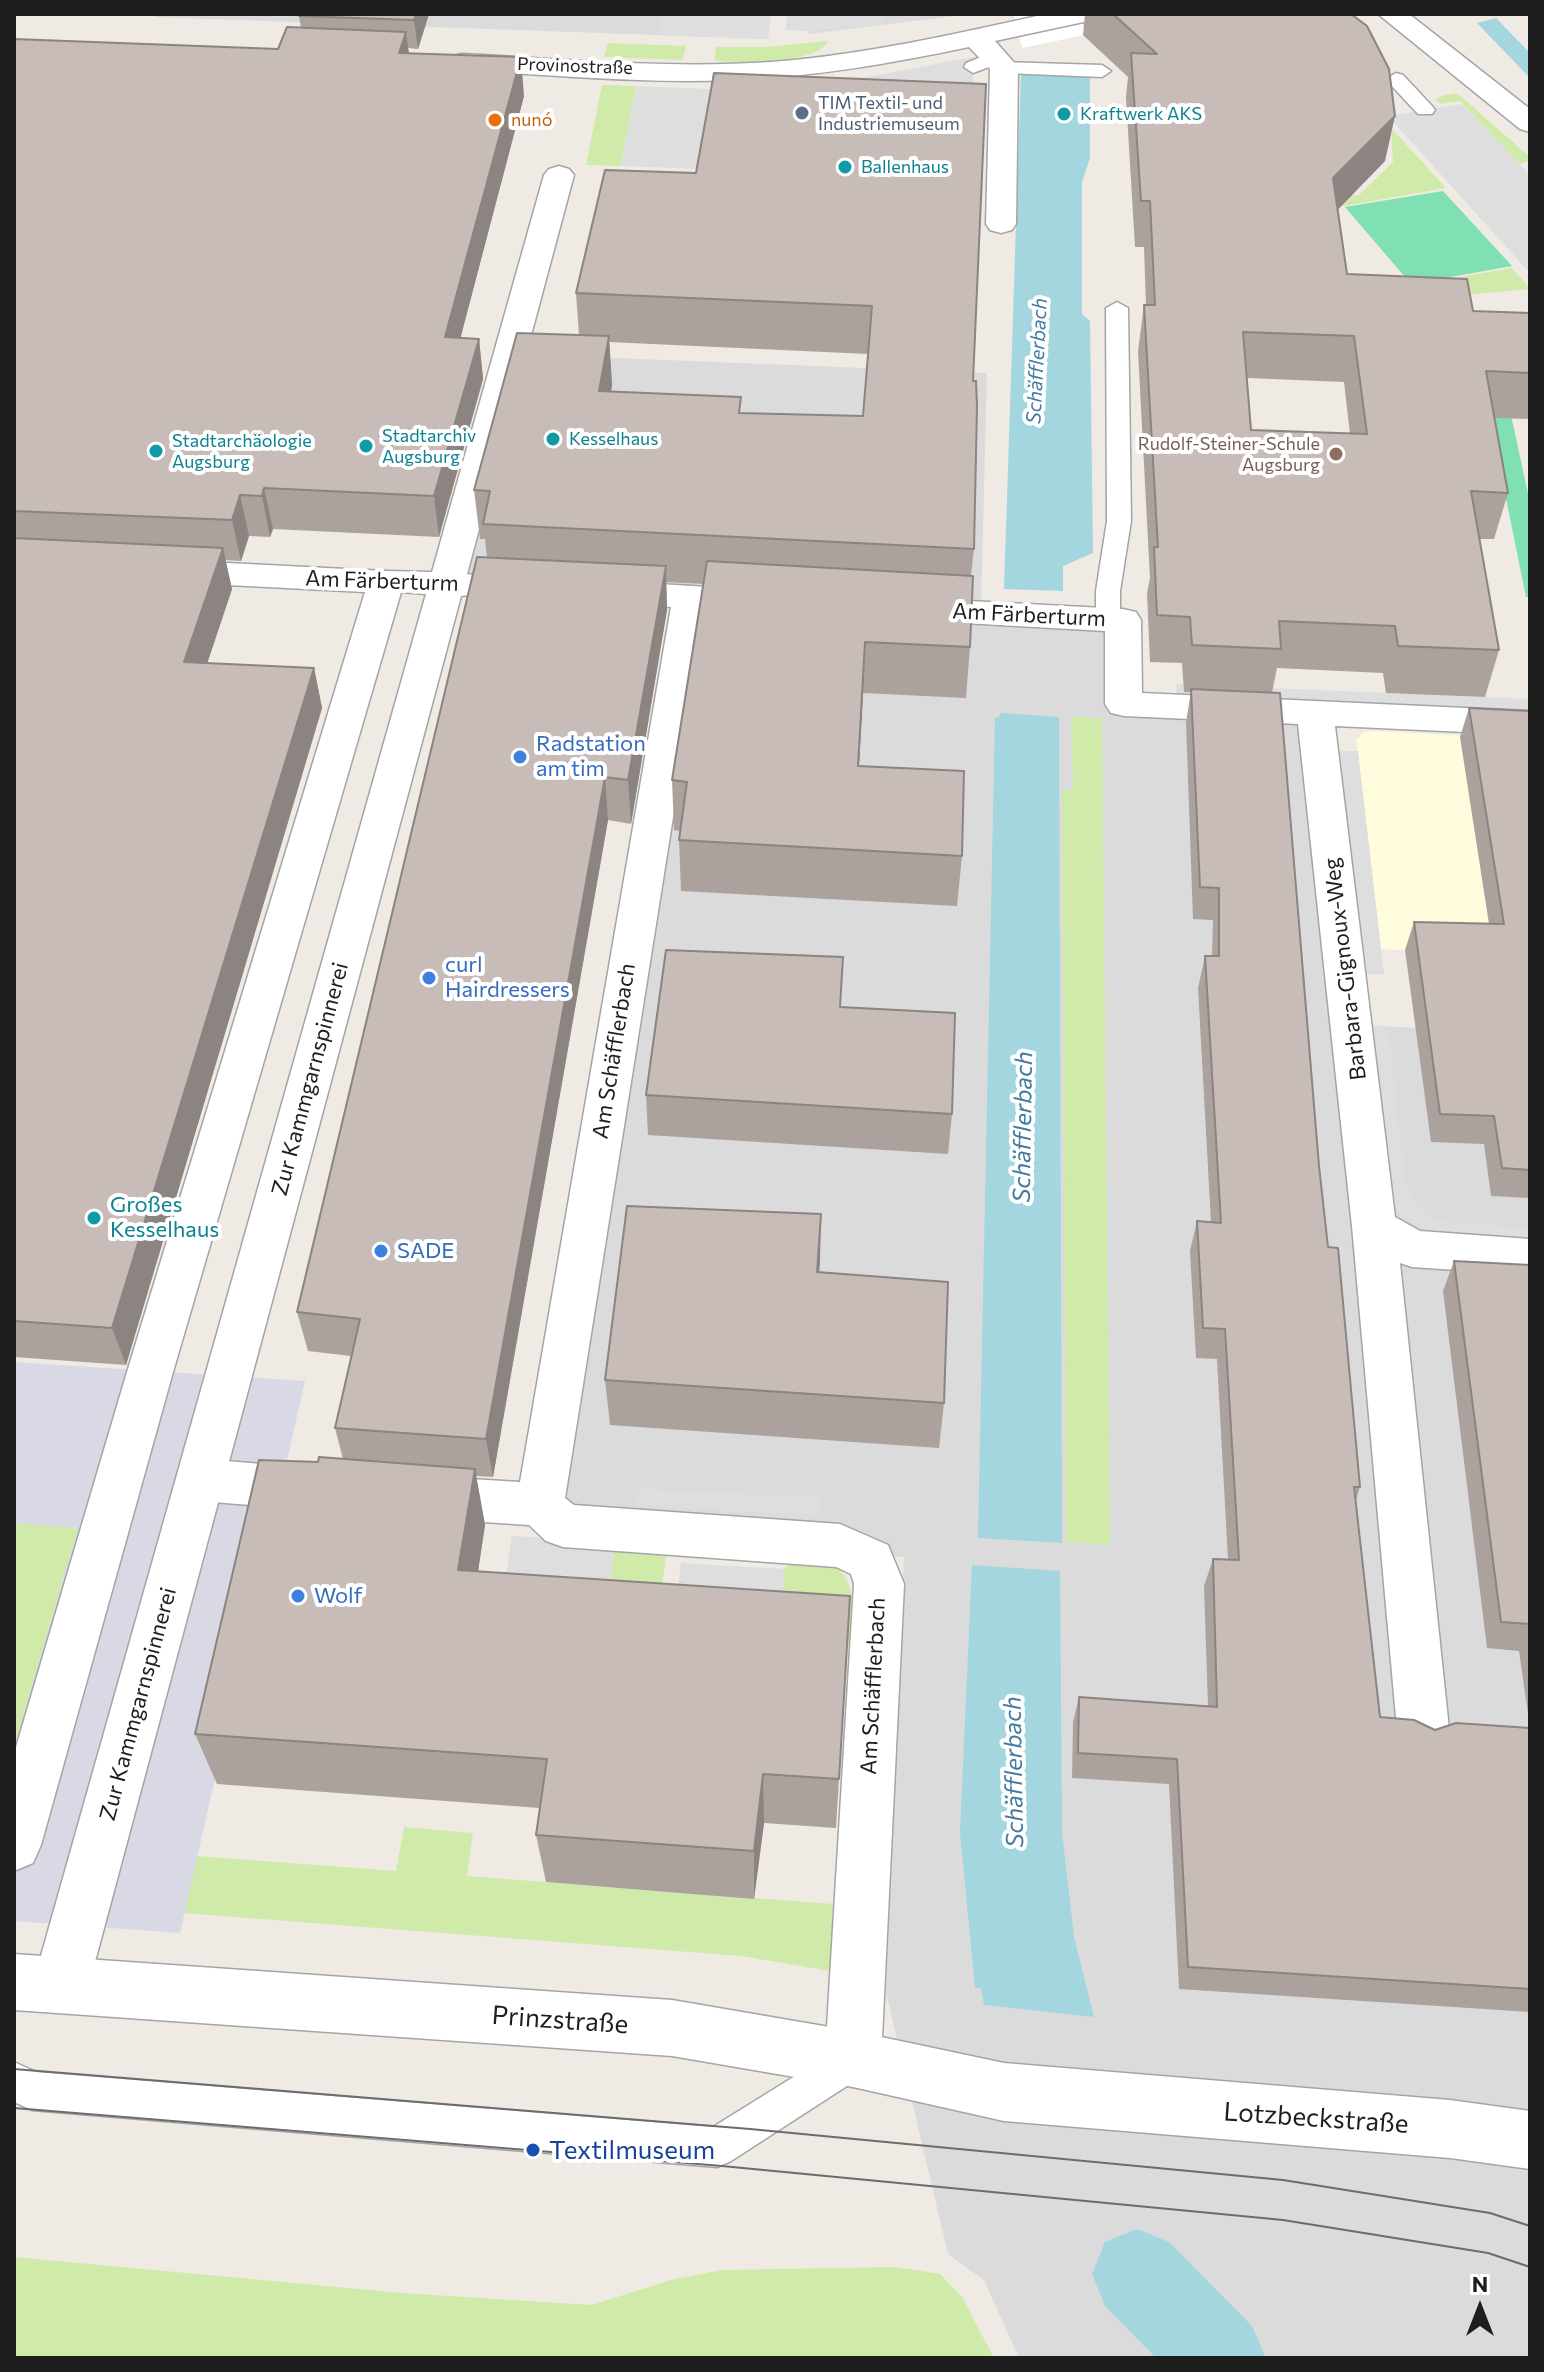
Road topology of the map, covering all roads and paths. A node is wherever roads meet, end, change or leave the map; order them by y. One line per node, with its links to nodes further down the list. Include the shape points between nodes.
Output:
1 (1082, 14): 3 (street, Provinostraße)
2 (1400, 15): 9 (street)
3 (975, 37): 4 (street, Provinostraße, via 727,83); 5 (street)
4 (437, 61)
5 (990, 64): 6 (lane); 11 (street)
6 (1102, 71)
7 (1396, 79): 8 (lane)
8 (1425, 110)
9 (1530, 123)
10 (559, 175): 15 (street, Zur Kammgarnspinnerei)
11 (1001, 224)
12 (1117, 308): 21 (lane, via 1119,521)
13 (138, 570): 14 (street, Am Färberturm)
14 (386, 582): 15 (street, Am Färberturm); 29 (street)
15 (446, 584): 16 (street, Am Färberturm); 26 (street, Zur Kammgarnspinnerei)
16 (510, 587)
17 (589, 591): 18 (street)
18 (690, 597): 19 (street); 27 (street, Am Schäfflerbach)
19 (793, 603)
20 (882, 607): 21 (street, Am Färberturm)
21 (1108, 620): 22 (street, Am Färberturm, via 1123,620 1124,704)
22 (1315, 713): 23 (street, Am Färberturm); 24 (street, Barbara-Gignoux-Weg)
23 (1530, 723)
24 (1374, 1226): 25 (street, via 1412,1249); 28 (street, Barbara-Gignoux-Weg)
25 (1530, 1257)
26 (200, 1480): 27 (street); 30 (street, Zur Kammgarnspinnerei)
27 (540, 1505): 31 (street, Am Schäfflerbach, via 563,1526 840,1546 871,1560 879,1584)
28 (1423, 1729)
29 (14, 1845)
30 (38, 1983): 31 (street, Prinzstraße, via 672,2028)
31 (853, 2059): 32 (lane, via 717,2147 32,2091); 33 (street, Prinzstraße, via 1004,2092)
32 (14, 2081)
33 (1101, 2102): 34 (street, Lotzbeckstraße)
34 (1530, 2140)

